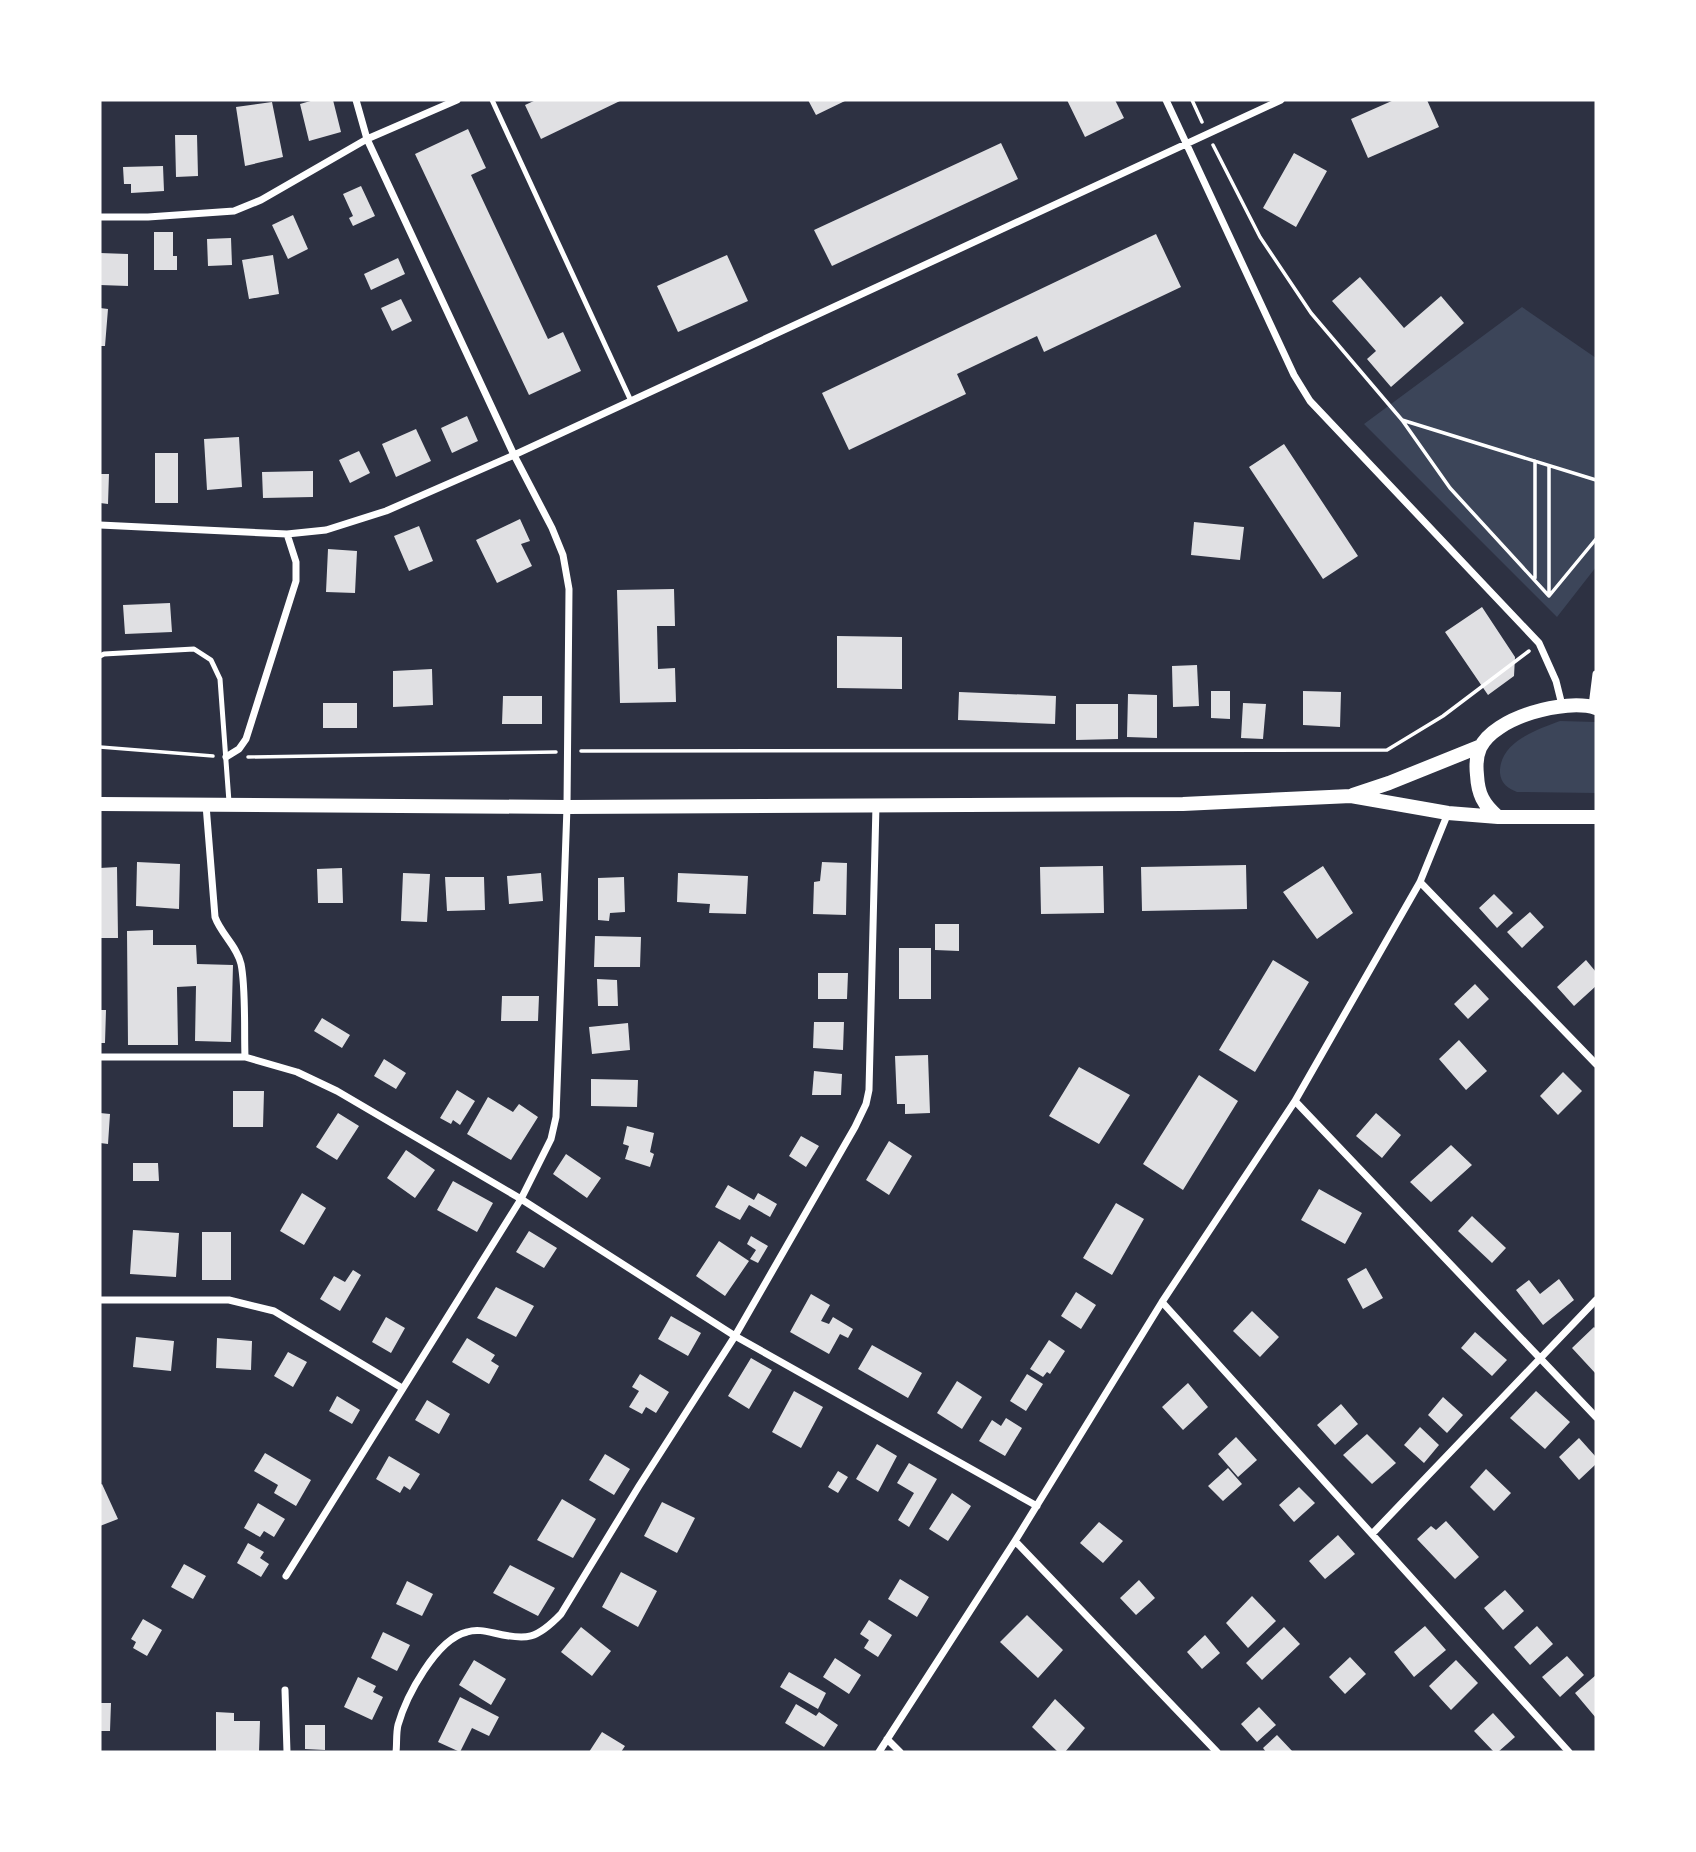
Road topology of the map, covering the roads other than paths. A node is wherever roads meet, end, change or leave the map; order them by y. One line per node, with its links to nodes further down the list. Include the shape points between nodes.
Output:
1 (356, 100): 6 (street)
2 (457, 100): 6 (street)
3 (492, 100): 9 (lane)
4 (1166, 100): 7 (street)
5 (1281, 100): 7 (street)
6 (367, 139): 8 (street, via 234,211); 10 (street)
7 (1186, 144): 9 (street); 15 (street, via 1294,375 1311,401 1539,643)
8 (100, 217)
9 (631, 401): 10 (street)
10 (514, 455): 12 (street, via 386,511 326,530); 24 (street, via 552,528 569,589)
11 (100, 524): 12 (street)
12 (287, 534): 18 (street, via 296,562 296,581 246,739)
13 (100, 656): 18 (lane, via 194,649 212,660 220,679)
14 (1596, 674): 16 (street)
15 (1562, 705): 16 (main road); 17 (main road, via 1502,726)
16 (1594, 707)
17 (1481, 746): 19 (main road); 27 (main road, via 1476,764 1478,792)
18 (226, 757): 23 (lane)
19 (1351, 796): 21 (main road, via 1183,804); 25 (main road)
20 (100, 804): 22 (main road)
21 (876, 804): 24 (main road); 37 (street, via 866,1104)
22 (206, 805): 23 (main road); 30 (street, via 215,917 241,965)
23 (229, 805): 24 (main road)
24 (567, 807): 33 (street, via 556,1117 551,1139)
25 (1448, 813): 27 (main road); 28 (street)
26 (1596, 816): 27 (main road)
27 (1498, 817)
28 (1420, 882): 31 (street); 32 (street)
29 (100, 1057): 30 (street)
30 (245, 1057): 33 (street, via 297,1072 337,1091)
31 (1596, 1064)
32 (1295, 1101): 36 (street); 38 (street)
33 (521, 1199): 37 (street); 39 (street)
34 (100, 1300): 39 (street, via 229,1300 274,1311)
35 (1596, 1300): 38 (street)
36 (1162, 1302): 41 (street); 42 (street)
37 (735, 1336): 41 (street); 48 (street, via 561,1615 532,1637 465,1632 443,1647 420,1672 398,1727)
38 (1541, 1360): 40 (street); 42 (street)
39 (402, 1388): 44 (street)
40 (1596, 1417)
41 (1037, 1506): 43 (street)
42 (1372, 1534): 52 (street)
43 (1015, 1541): 46 (street); 51 (street)
44 (286, 1576)
45 (285, 1690): 47 (street)
46 (887, 1739): 49 (street); 50 (street)
47 (287, 1752)
48 (396, 1752)
49 (879, 1752)
50 (900, 1752)
51 (1217, 1752)
52 (1569, 1752)

